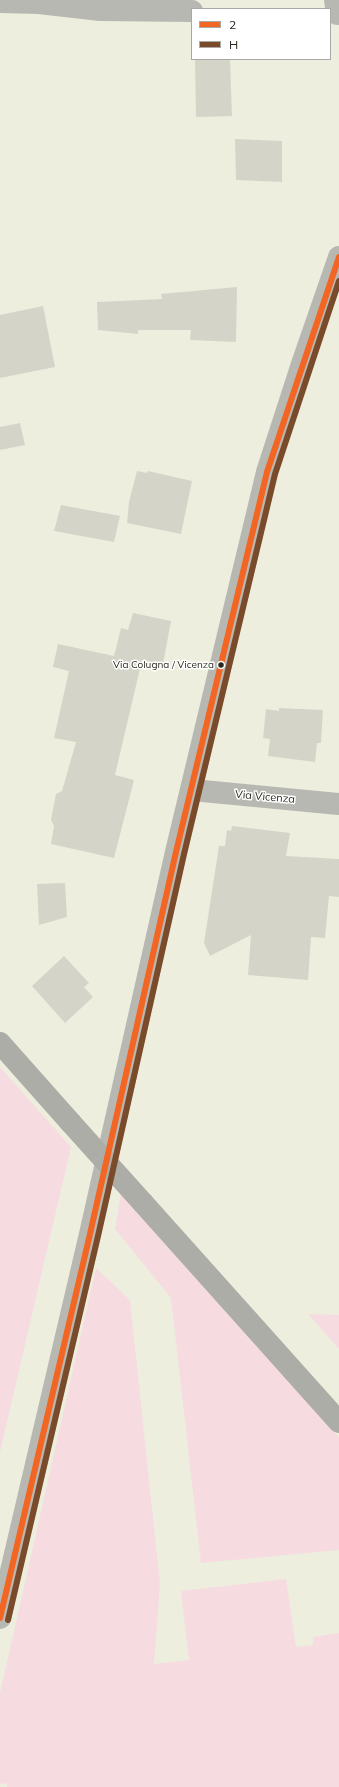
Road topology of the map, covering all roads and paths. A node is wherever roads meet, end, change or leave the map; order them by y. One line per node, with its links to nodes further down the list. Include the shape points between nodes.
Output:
1 (0, 2): 2 (street, via 39,3 100,10)
2 (191, 11)
3 (339, 257): 4 (street, via 267,472)
4 (192, 790): 5 (street, Via Vicenza); 8 (street)
5 (339, 804)
6 (0, 1043): 7 (main road, bridge)
7 (339, 1422)
8 (0, 1618)

